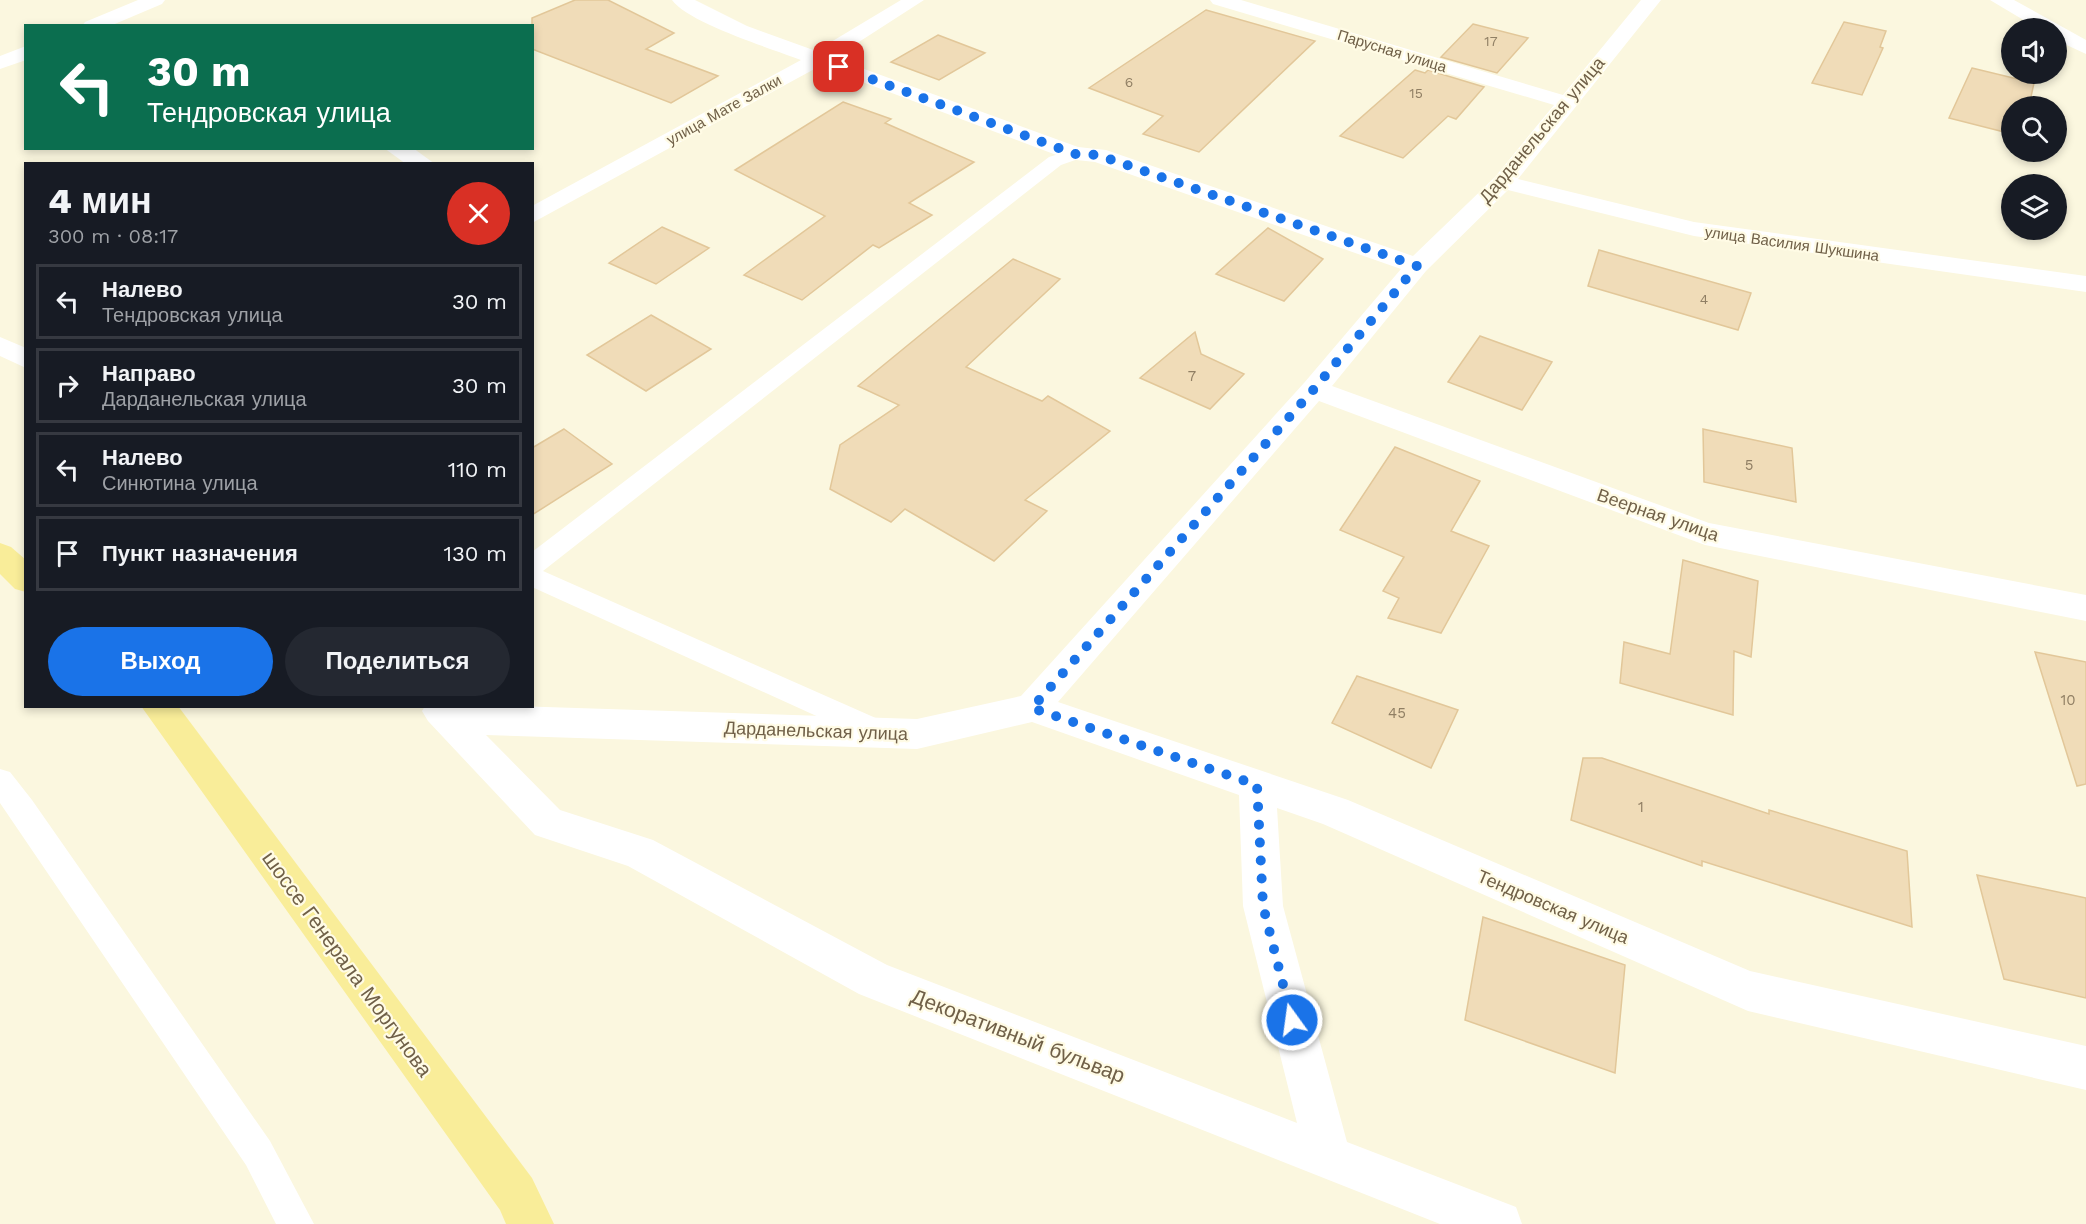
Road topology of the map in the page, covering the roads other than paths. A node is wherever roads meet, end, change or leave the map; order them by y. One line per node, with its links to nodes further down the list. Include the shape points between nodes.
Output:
1 (155, 0): 8 (street)
2 (682, 0): 15 (street, via 740,30)
3 (914, 0): 15 (street, улица Мате Залки)
4 (1220, 0): 7 (street, Парусная улица)
5 (1651, 0): 17 (street, Дарданельская улица)
6 (2000, 0): 9 (street)
7 (1243, 3): 17 (street, Парусная улица)
8 (129, 11): 10 (street); 11 (street)
9 (2033, 18)
10 (148, 21)
11 (97, 24)
12 (2067, 37): 13 (street)
13 (2086, 48)
14 (24, 53): 16 (street)
15 (818, 59): 19 (street); 22 (street, улица Мате Залки)
16 (0, 63)
17 (1565, 102): 21 (street, Дарданельская улица)
18 (399, 150): 20 (street)
19 (1075, 154): 23 (street, via 1098,155); 31 (lane, via 1056,161)
20 (420, 162)
21 (1503, 182): 23 (street, Дарданельская улица); 25 (street, улица Василия Шукшина, via 1694,229)
22 (534, 215)
23 (1417, 266): 29 (street, Дарданельская улица)
24 (2086, 272): 25 (street)
25 (2051, 280): 26 (street, улица Василия Шукшина)
26 (2086, 284)
27 (0, 345): 28 (street)
28 (24, 358)
29 (1314, 389): 34 (street, Веерная улица, via 1706,534); 36 (street, Дарданельская улица)
30 (0, 555): 33 (main road)
31 (534, 564)
32 (534, 577): 38 (lane)
33 (24, 578)
34 (2086, 608)
35 (159, 708): 44 (main road, шоссе Генерала Моргунова, via 516,1194)
36 (1032, 708): 38 (street, Дарданельская улица, via 918,734); 40 (street, Тендровская улица)
37 (442, 713): 38 (street, Дарданельская улица); 42 (street, Декоративный бульвар, via 548,824 639,852 874,980)
38 (881, 733)
39 (0, 781): 43 (lane, via 252,1143)
40 (1257, 785): 41 (street, Тендровская улица, via 1335,812 1748,992); 42 (street, via 1263,906)
41 (2086, 1068)
42 (1328, 1157): 45 (street, Декоративный бульвар)
43 (296, 1224)
44 (531, 1224)
45 (1499, 1224)

